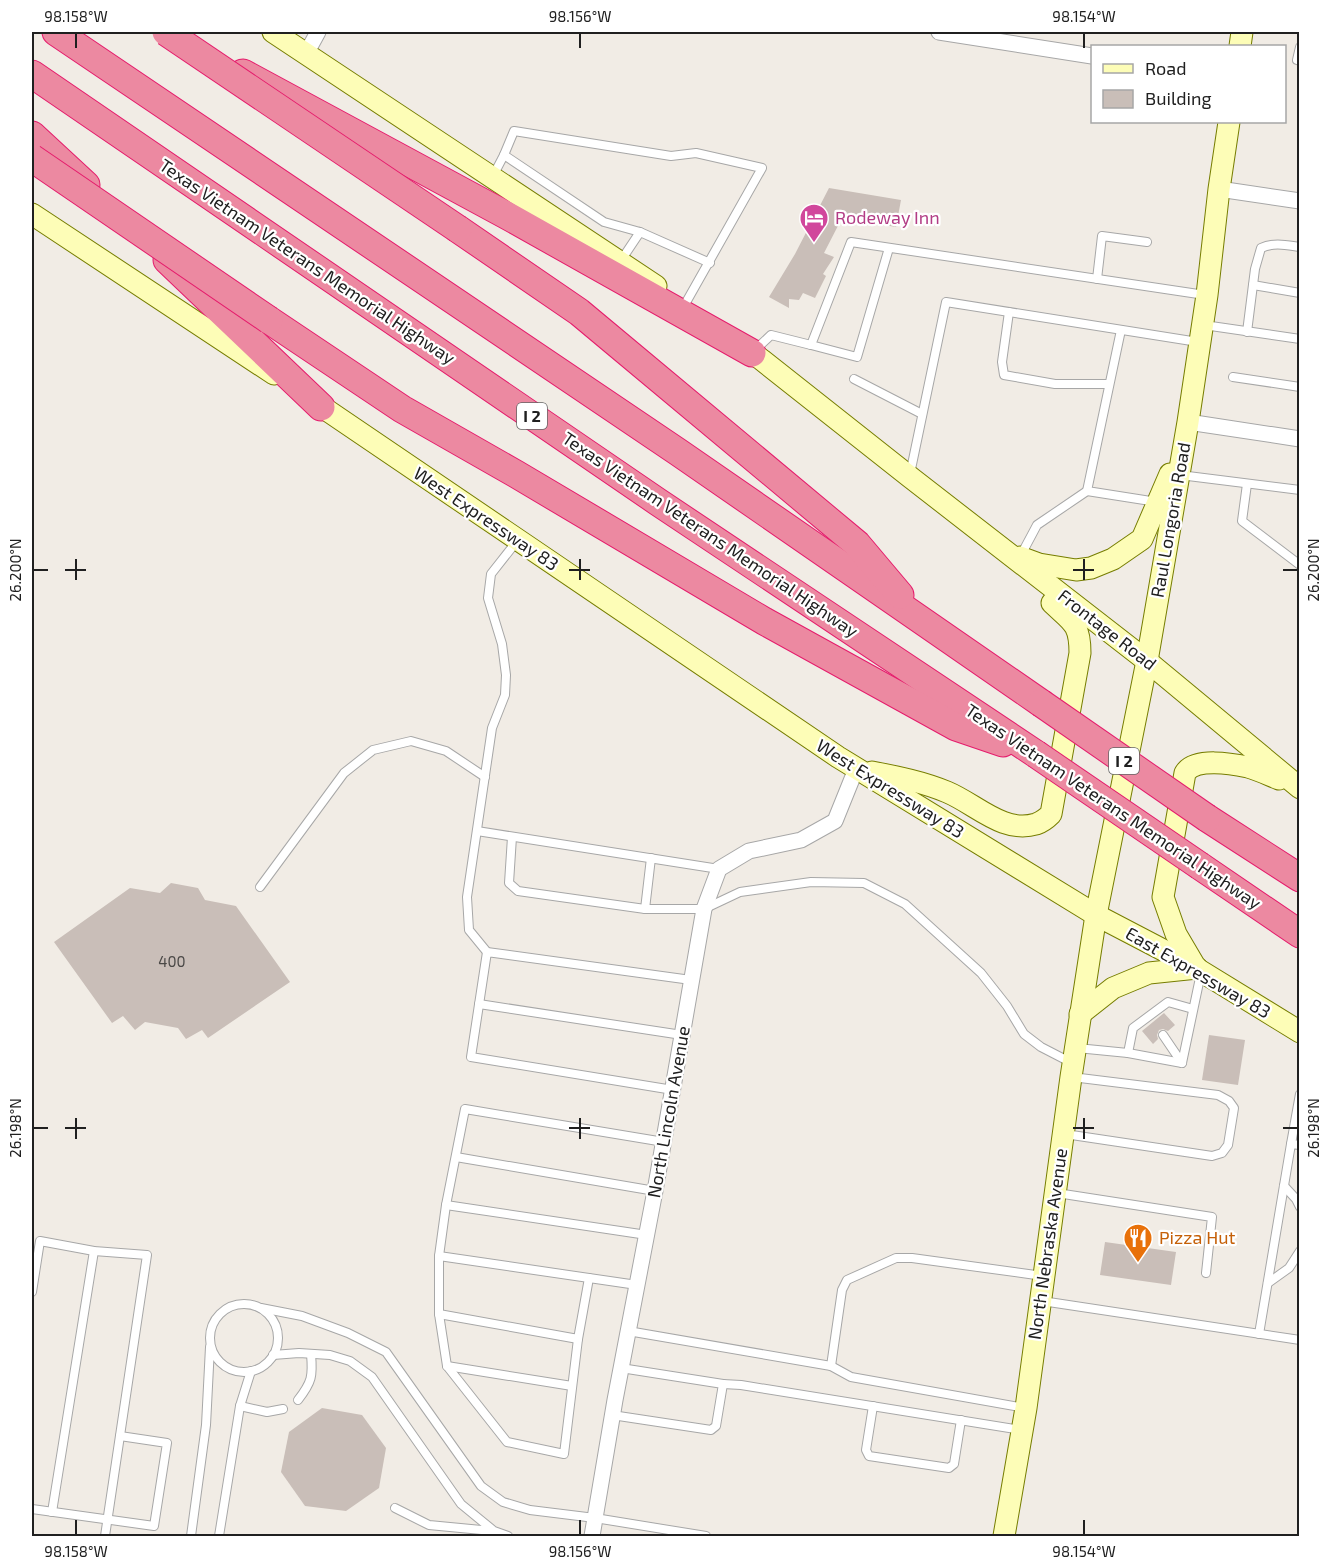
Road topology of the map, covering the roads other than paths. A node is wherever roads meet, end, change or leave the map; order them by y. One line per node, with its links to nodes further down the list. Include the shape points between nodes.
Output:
1 (56, 32): 54 (highway, I 2)
2 (165, 32): 36 (highway, via 496,209); 54 (highway, bridge, via 579,312 857,544)
3 (273, 32): 7 (main road)
4 (318, 32): 7 (street)
5 (939, 32): 8 (street)
6 (1299, 47): 9 (lane)
7 (306, 54): 15 (main road)
8 (1091, 56)
9 (1299, 61)
10 (32, 74): 56 (highway, Texas Vietnam Veterans Memorial Highway / I 2, via 658,502)
11 (1229, 123): 16 (main road, Raul Longoria Road)
12 (32, 135): 41 (highway)
13 (504, 155): 15 (lane); 19 (lane, via 604,222); 24 (lane, via 514,131 671,156 696,153 762,168)
14 (32, 158): 56 (highway, bridge, via 402,409 764,621 956,727)
15 (492, 177): 23 (main road)
16 (1219, 189): 17 (street); 28 (main road, Raul Longoria Road)
17 (1299, 201)
18 (32, 214): 41 (main road, West Expressway 83)
19 (640, 232): 23 (lane); 24 (lane)
20 (1147, 242): 25 (lane, via 1102,236)
21 (1299, 247): 26 (lane, via 1269,244 1261,248)
22 (889, 248): 25 (lane); 35 (lane, via 851,242); 35 (lane, via 857,357)
23 (620, 262): 29 (main road)
24 (710, 263): 29 (lane)
25 (1097, 279): 28 (lane)
26 (1253, 285): 27 (lane); 32 (lane)
27 (1299, 293)
28 (1207, 295): 33 (main road, Raul Longoria Road)
29 (684, 306): 36 (main road)
30 (1009, 312): 31 (lane); 39 (lane, via 1002,362 1004,375 1056,384); 42 (lane, via 946,302)
31 (1121, 330): 33 (lane); 39 (lane)
32 (1247, 332): 33 (lane); 34 (lane)
33 (1201, 334): 43 (main road, Raul Longoria Road)
34 (1299, 339)
35 (810, 345): 36 (lane, via 771,335)
36 (752, 353): 46 (main road)
37 (1233, 378): 40 (lane)
38 (854, 379): 42 (lane)
39 (1109, 384): 49 (lane)
40 (1299, 387)
41 (321, 406): 51 (main road, West Expressway 83)
42 (922, 414): 46 (lane)
43 (1186, 431): 44 (street); 45 (main road, Raul Longoria Road); 50 (main road)
44 (1299, 439)
45 (1178, 475): 47 (lane); 55 (main road, Raul Longoria Road)
46 (910, 477): 52 (main road, Frontage Road)
47 (1247, 484): 48 (lane); 53 (lane, via 1242,521)
48 (1299, 490)
49 (1087, 491): 50 (lane); 52 (lane, via 1037,525)
50 (1158, 502): 52 (main road, via 1142,539 1113,559 1091,568 1076,570 1039,564)
51 (517, 540): 57 (main road, West Expressway 83); 58 (lane, via 491,574 488,598 502,644 506,675 505,695 492,728)
52 (1013, 554): 55 (main road, Frontage Road); 57 (main road, via 1024,576 1076,625 1080,642 1051,814 1046,820 1024,827 1002,823 939,789)
53 (1299, 565)
54 (922, 621): 64 (highway, I 2, bridge)
55 (1147, 661): 59 (main road, Frontage Road); 68 (main road, Raul Longoria Road)
56 (1036, 754): 69 (highway, Texas Vietnam Veterans Memorial Highway / I 2, bridge)
57 (856, 769): 63 (street, via 835,821 801,840 749,851); 68 (main road, West Expressway 83)
58 (485, 777): 60 (lane); 65 (lane, via 446,751 411,741 374,750 344,773)
59 (1298, 787): 71 (main road, via 1249,768 1214,763 1196,764 1186,770 1163,897 1176,934)
60 (477, 831): 61 (lane); 70 (lane, via 467,897 469,930)
61 (512, 837): 62 (lane); 66 (lane, via 509,884 518,891)
62 (651, 858): 63 (lane); 66 (lane)
63 (719, 869): 67 (street, North Lincoln Avenue)
64 (1299, 878)
65 (260, 886)
66 (645, 909): 67 (lane)
67 (704, 909): 72 (street, North Lincoln Avenue); 81 (lane, via 740,892 811,882 864,884 904,904 981,973 1024,1034)
68 (1096, 915): 71 (main road, East Expressway 83); 75 (main road, North Nebraska Avenue)
69 (1299, 934)
70 (487, 952): 72 (lane); 73 (lane)
71 (1199, 970): 74 (lane); 75 (main road, via 1149,973 1113,988); 76 (main road, East Expressway 83)
72 (691, 980): 77 (street, North Lincoln Avenue)
73 (479, 1004): 77 (lane); 82 (lane, via 471,1058)
74 (1193, 1009): 79 (lane, via 1168,1002 1152,1018 1133,1028); 80 (lane)
75 (1080, 1014): 81 (main road, North Nebraska Avenue)
76 (1299, 1032)
77 (682, 1035): 82 (street, North Lincoln Avenue)
78 (1163, 1035): 80 (lane)
79 (1128, 1053): 80 (lane); 81 (lane)
80 (1182, 1062)
81 (1073, 1063): 84 (main road, North Nebraska Avenue); 84 (lane, via 1218,1095 1234,1107 1228,1146 1212,1156)
82 (673, 1090): 85 (street, North Lincoln Avenue)
83 (1299, 1094): 86 (lane)
84 (1063, 1134): 90 (main road, North Nebraska Avenue)
85 (664, 1142): 87 (lane, via 465,1109); 89 (street, North Lincoln Avenue)
86 (1295, 1145): 88 (lane)
87 (456, 1157): 89 (lane); 91 (lane)
88 (1284, 1186): 92 (lane); 100 (lane)
89 (655, 1191): 93 (street, North Lincoln Avenue)
90 (1055, 1193): 97 (lane, via 1212,1217); 98 (main road, North Nebraska Avenue)
91 (446, 1205): 93 (lane); 96 (lane)
92 (1299, 1207)
93 (647, 1235): 101 (street, North Lincoln Avenue)
94 (94, 1251): 102 (lane, via 40,1241); 127 (lane, via 147,1255); 130 (lane)
95 (1299, 1251): 100 (lane, via 1289,1268)
96 (439, 1256): 99 (lane); 105 (lane)
97 (1206, 1273)
98 (1044, 1276): 103 (main road, North Nebraska Avenue); 114 (lane, via 896,1258 847,1280 842,1290)
99 (590, 1278): 101 (lane); 108 (lane)
100 (1268, 1283): 107 (lane)
101 (637, 1285): 106 (street, North Lincoln Avenue)
102 (32, 1292)
103 (1041, 1300): 107 (lane); 122 (main road, North Nebraska Avenue)
104 (261, 1308): 110 (lane, via 245,1304 223,1311 215,1320); 112 (lane, via 278,1333); 131 (lane, via 302,1316 386,1352 481,1486 503,1502 530,1510)
105 (439, 1314): 108 (lane); 113 (lane)
106 (628, 1331): 114 (lane); 115 (street, North Lincoln Avenue)
107 (1259, 1334): 109 (lane)
108 (578, 1339): 118 (lane)
109 (1299, 1340)
110 (210, 1342): 116 (lane, via 220,1362 229,1368); 135 (lane, via 206,1425)
111 (311, 1354): 112 (lane); 119 (lane, via 312,1375); 133 (lane, via 350,1361 372,1377 461,1504)
112 (273, 1355): 116 (lane)
113 (447, 1366): 118 (lane); 118 (lane, via 507,1442 564,1454)
114 (831, 1366): 122 (lane, via 851,1377)
115 (621, 1368): 117 (lane); 124 (street, North Lincoln Avenue)
116 (251, 1371): 120 (lane)
117 (723, 1384): 121 (lane); 124 (lane, via 716,1426 711,1430)
118 (572, 1386)
119 (298, 1400)
120 (240, 1406): 123 (lane, via 267,1412); 136 (lane)
121 (873, 1406): 125 (lane); 125 (lane, via 866,1450 869,1456 949,1468 954,1464)
122 (1026, 1408): 126 (main road, North Nebraska Avenue)
123 (283, 1409)
124 (612, 1414): 131 (street, North Lincoln Avenue)
125 (961, 1420): 126 (lane)
126 (1023, 1430): 140 (main road, North Nebraska Avenue)
127 (120, 1436): 132 (lane); 132 (lane, via 166,1443 154,1526)
128 (395, 1508): 133 (lane, via 429,1526)
129 (32, 1509): 130 (lane)
130 (52, 1512): 132 (lane)
131 (595, 1518): 138 (street, North Lincoln Avenue); 139 (lane)
132 (107, 1520): 134 (lane)
133 (494, 1531): 137 (lane)
134 (105, 1536)
135 (191, 1536)
136 (219, 1536)
137 (508, 1536)
138 (592, 1536)
139 (705, 1536)
140 (1004, 1536)

